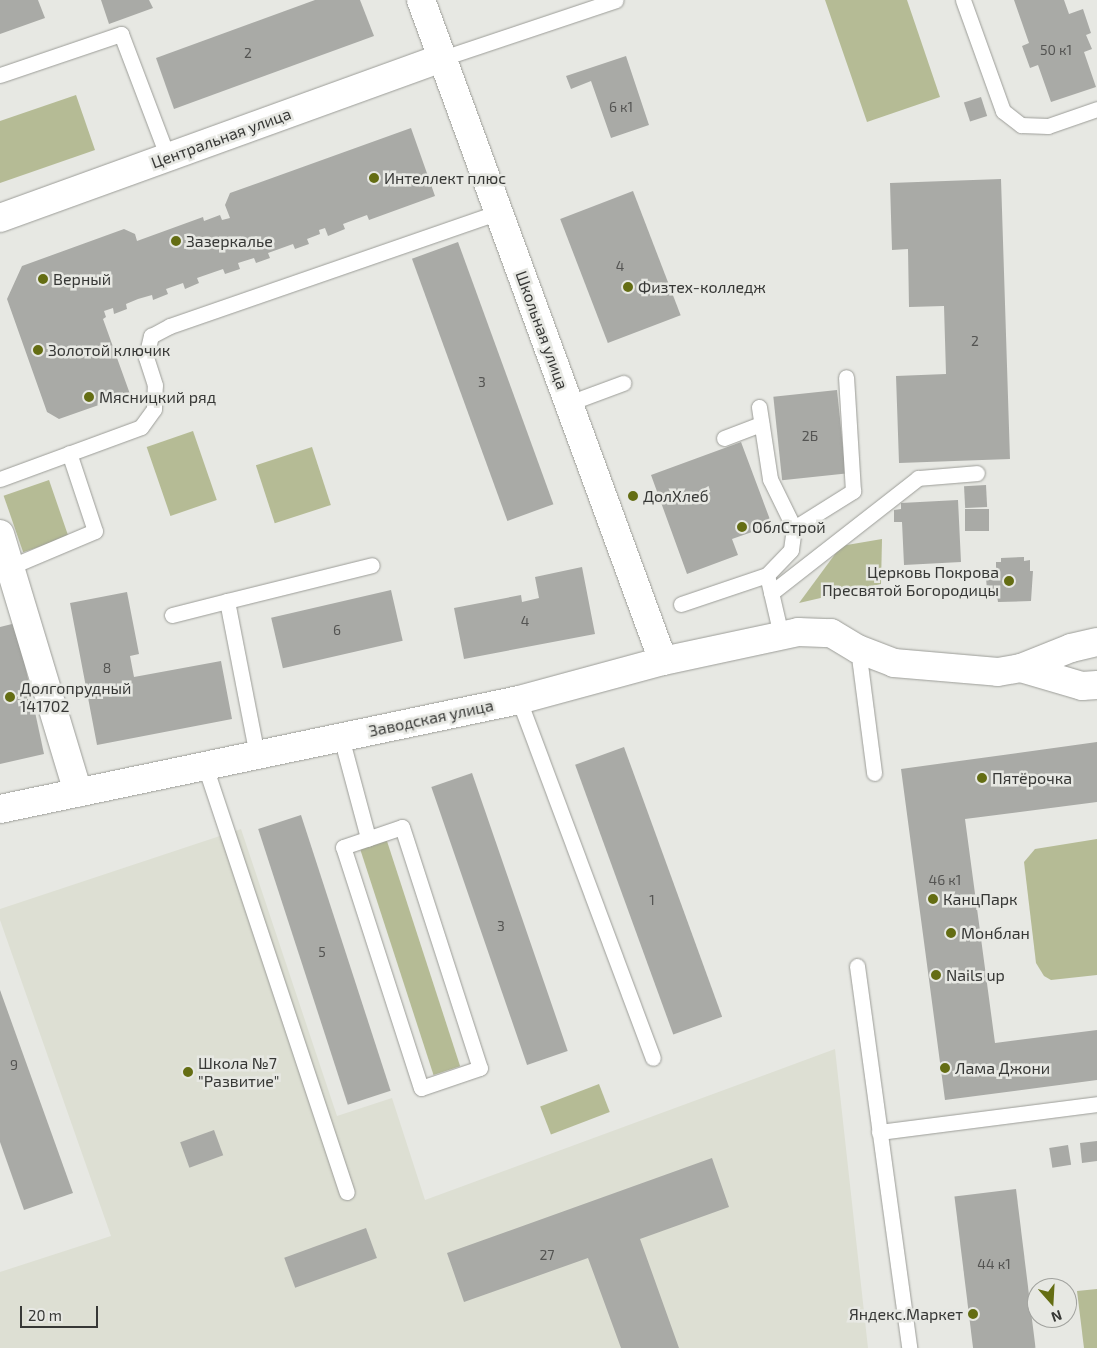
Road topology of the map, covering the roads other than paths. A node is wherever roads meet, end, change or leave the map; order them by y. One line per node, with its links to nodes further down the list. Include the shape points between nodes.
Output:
1 (421, 0): 4 (street, Школьная улица)
2 (616, 0): 4 (lane)
3 (963, 0): 6 (lane, via 1003,111 1021,125 1048,126)
4 (443, 58): 7 (street, Центральная улица); 8 (street, Школьная улица)
5 (0, 75): 7 (lane, via 122,34)
6 (1097, 109)
7 (168, 158): 9 (street, Центральная улица)
8 (499, 212): 12 (street, Школьная улица); 16 (lane, via 170,326 151,336 146,357 155,385 154,409 141,427)
9 (0, 218)
10 (846, 377): 19 (lane, via 852,491)
11 (623, 383): 12 (lane)
12 (569, 403): 31 (street, Школьная улица)
13 (759, 407): 14 (lane)
14 (761, 424): 15 (lane); 19 (lane, via 770,479)
15 (724, 438)
16 (69, 453): 18 (lane); 22 (lane, via 95,531)
17 (978, 473): 24 (lane, via 918,478)
18 (0, 479)
19 (794, 528): 23 (lane, via 791,550)
20 (0, 534): 22 (street)
21 (372, 565): 25 (lane)
22 (9, 572): 39 (street)
23 (767, 575): 24 (lane); 26 (lane)
24 (771, 593): 28 (lane)
25 (227, 601): 27 (lane); 36 (lane)
26 (681, 604)
27 (172, 615)
28 (782, 635): 30 (street, Заводская улица, via 831,633); 31 (street, Заводская улица)
29 (1097, 642): 32 (street, via 1071,648)
30 (858, 649): 32 (street, Заводская улица, via 894,663 998,672); 38 (lane)
31 (663, 661): 34 (street, Заводская улица)
32 (1021, 668): 33 (street, via 1082,686)
33 (1097, 686)
34 (519, 700): 35 (street, Заводская улица); 43 (lane)
35 (341, 737): 36 (street, Заводская улица); 41 (lane)
36 (257, 755): 37 (street, Заводская улица)
37 (205, 766): 39 (street, Заводская улица); 46 (lane)
38 (874, 773)
39 (78, 792): 40 (street, Заводская улица)
40 (0, 809)
41 (368, 838): 41 (lane, via 402,827 480,1068 422,1088 343,847)
42 (857, 966): 45 (lane)
43 (653, 1058)
44 (1097, 1104): 45 (lane)
45 (879, 1132): 47 (lane)
46 (347, 1192)
47 (909, 1348)

